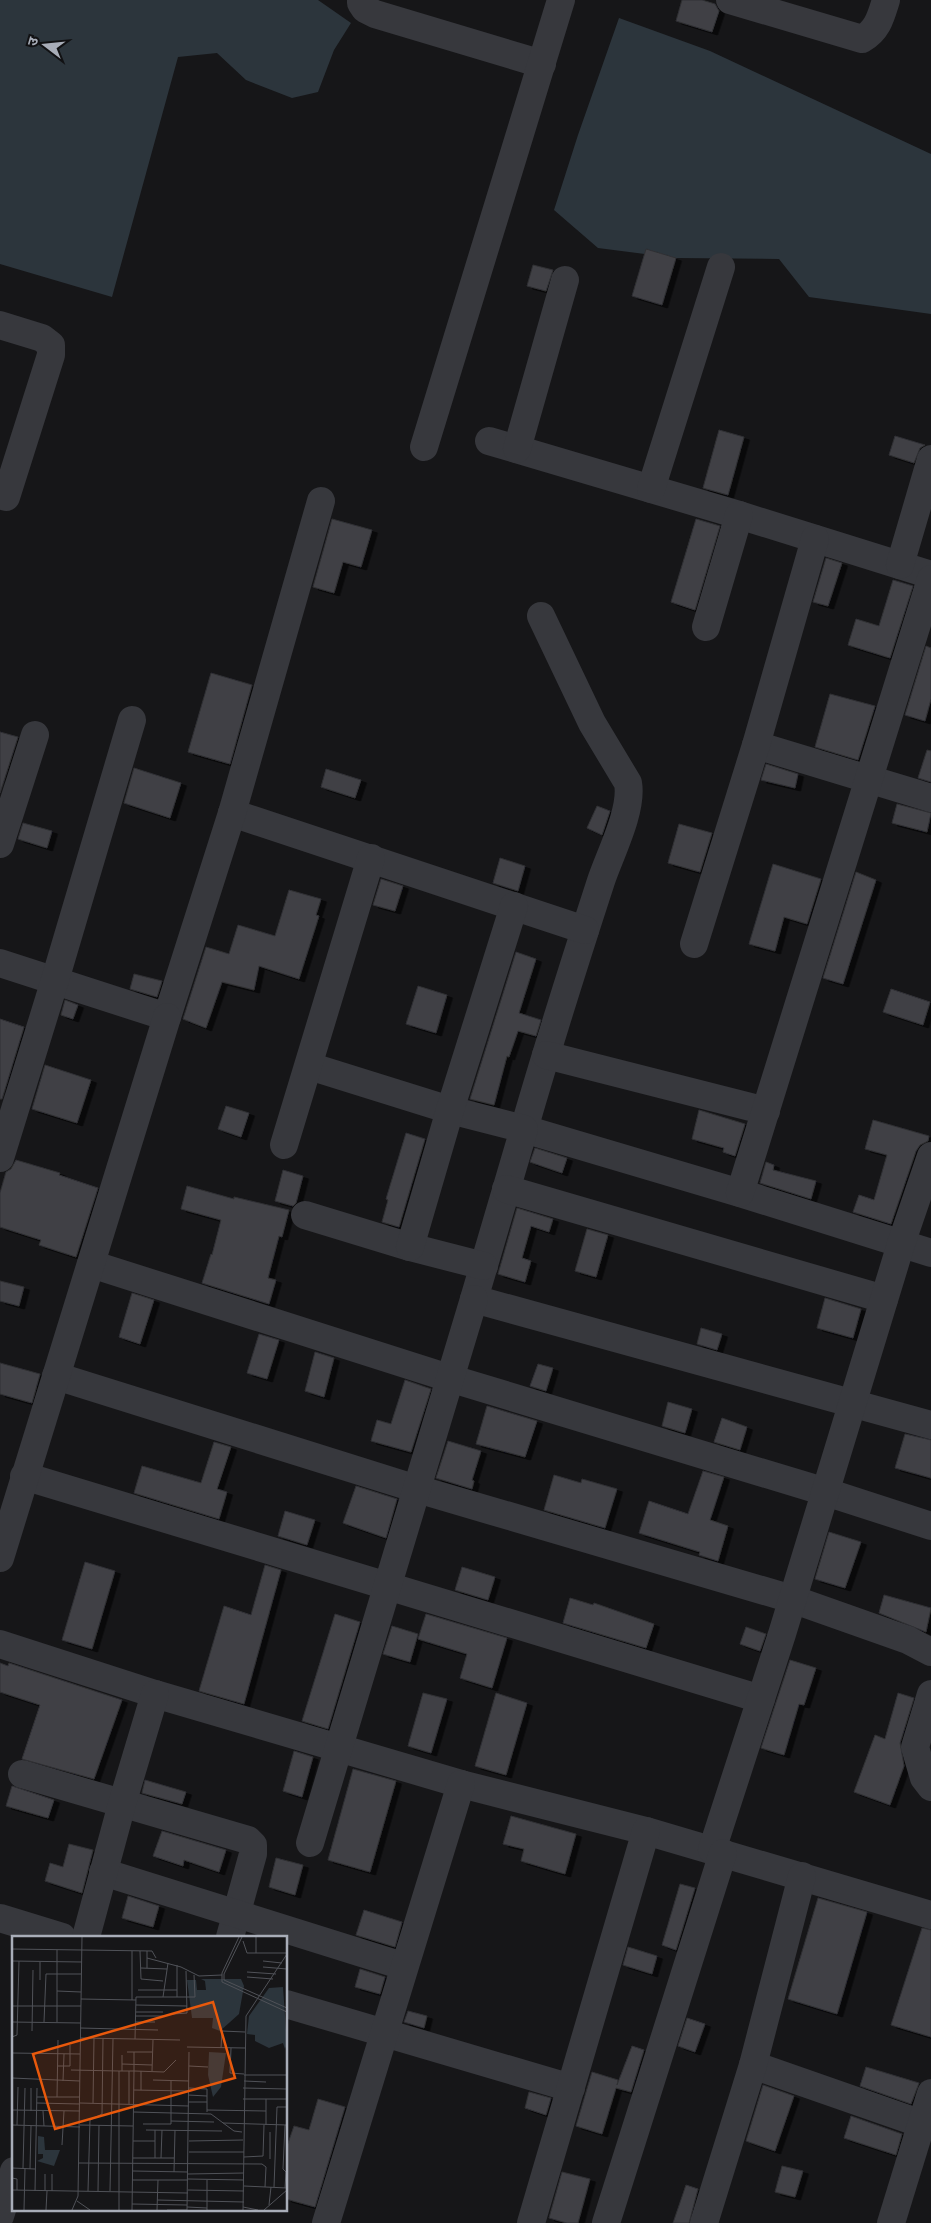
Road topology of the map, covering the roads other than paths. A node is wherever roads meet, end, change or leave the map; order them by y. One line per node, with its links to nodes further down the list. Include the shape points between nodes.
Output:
1 (361, 0): 5 (street, via 366,10 375,14)
2 (561, 0): 5 (street)
3 (730, 0): 4 (street, via 862,38 878,24)
4 (886, 0)
5 (542, 64): 10 (street)
6 (721, 267): 13 (street)
7 (565, 280): 11 (street)
8 (0, 325): 14 (street, via 42,338 51,345 51,355)
9 (489, 441): 11 (street)
10 (424, 447)
11 (516, 449): 13 (street)
12 (931, 459): 18 (street)
13 (651, 489): 16 (street)
14 (6, 498)
15 (321, 501): 28 (street)
16 (739, 515): 17 (street); 22 (street)
17 (815, 539): 18 (street); 25 (street)
18 (900, 564): 19 (street)
19 (931, 575)
20 (931, 579): 26 (street)
21 (541, 616): 32 (street, via 592,723 628,783 630,794)
22 (706, 627)
23 (132, 720): 35 (street)
24 (35, 735): 29 (street)
25 (756, 746): 26 (street); 33 (street)
26 (868, 781): 27 (street); 40 (street)
27 (931, 798)
28 (232, 813): 30 (street); 36 (street)
29 (0, 844)
30 (371, 858): 31 (street); 38 (street)
31 (514, 906): 32 (street); 39 (street)
32 (585, 930): 37 (street)
33 (694, 944)
34 (0, 964): 35 (street)
35 (55, 980): 36 (street); 44 (street)
36 (167, 1018): 51 (street)
37 (546, 1055): 40 (street); 41 (street)
38 (309, 1066): 39 (street); 42 (street)
39 (450, 1110): 41 (street); 49 (street)
40 (766, 1111): 46 (street)
41 (524, 1129): 45 (street); 46 (street)
42 (284, 1145)
43 (931, 1156): 48 (street)
44 (0, 1158)
45 (506, 1189): 52 (street); 54 (street)
46 (740, 1194): 48 (street)
47 (305, 1215): 49 (street)
48 (901, 1244): 50 (street); 54 (street)
49 (410, 1247): 52 (street)
50 (931, 1253)
51 (91, 1264): 55 (street); 56 (street)
52 (484, 1266): 53 (street)
53 (474, 1299): 56 (street); 57 (street)
54 (884, 1299): 57 (street)
55 (56, 1376): 59 (street); 60 (street)
56 (449, 1378): 60 (street); 61 (street)
57 (853, 1404): 58 (street); 61 (street)
58 (931, 1425)
59 (24, 1476): 63 (street); 64 (street)
60 (417, 1489): 64 (street); 65 (street)
61 (826, 1492): 62 (street); 65 (street)
62 (931, 1526)
63 (0, 1558)
64 (388, 1585): 70 (street); 71 (street)
65 (792, 1599): 67 (street, via 908,1640); 70 (street)
66 (0, 1644): 68 (street)
67 (931, 1652)
68 (155, 1694): 71 (street); 75 (street)
69 (931, 1694): 74 (street, via 915,1747 924,1778)
70 (760, 1699): 78 (street)
71 (338, 1748): 73 (street); 77 (street)
72 (22, 1774): 75 (street)
73 (461, 1784): 76 (street); 88 (street)
74 (931, 1788)
75 (122, 1804): 79 (street); 83 (street, via 248,1840 253,1845)
76 (646, 1831): 78 (street); 92 (street)
77 (310, 1843)
78 (718, 1851): 80 (street); 99 (street)
79 (103, 1872): 83 (street); 85 (street)
80 (802, 1876): 81 (street); 91 (street)
81 (931, 1915)
82 (0, 1918): 84 (street)
83 (234, 1926): 86 (street)
84 (59, 1936)
85 (86, 1936)
86 (276, 1936)
87 (288, 1939): 88 (street)
88 (403, 1966): 90 (street)
89 (288, 2005): 90 (street)
90 (384, 2032): 92 (street); 97 (street)
91 (753, 2065): 94 (street); 100 (street)
92 (571, 2088): 98 (street)
93 (931, 2093): 94 (street)
94 (926, 2125): 101 (street)
95 (12, 2177): 96 (street)
96 (0, 2216)
97 (326, 2223)
98 (531, 2223)
99 (606, 2223)
100 (704, 2223)
101 (891, 2223)

